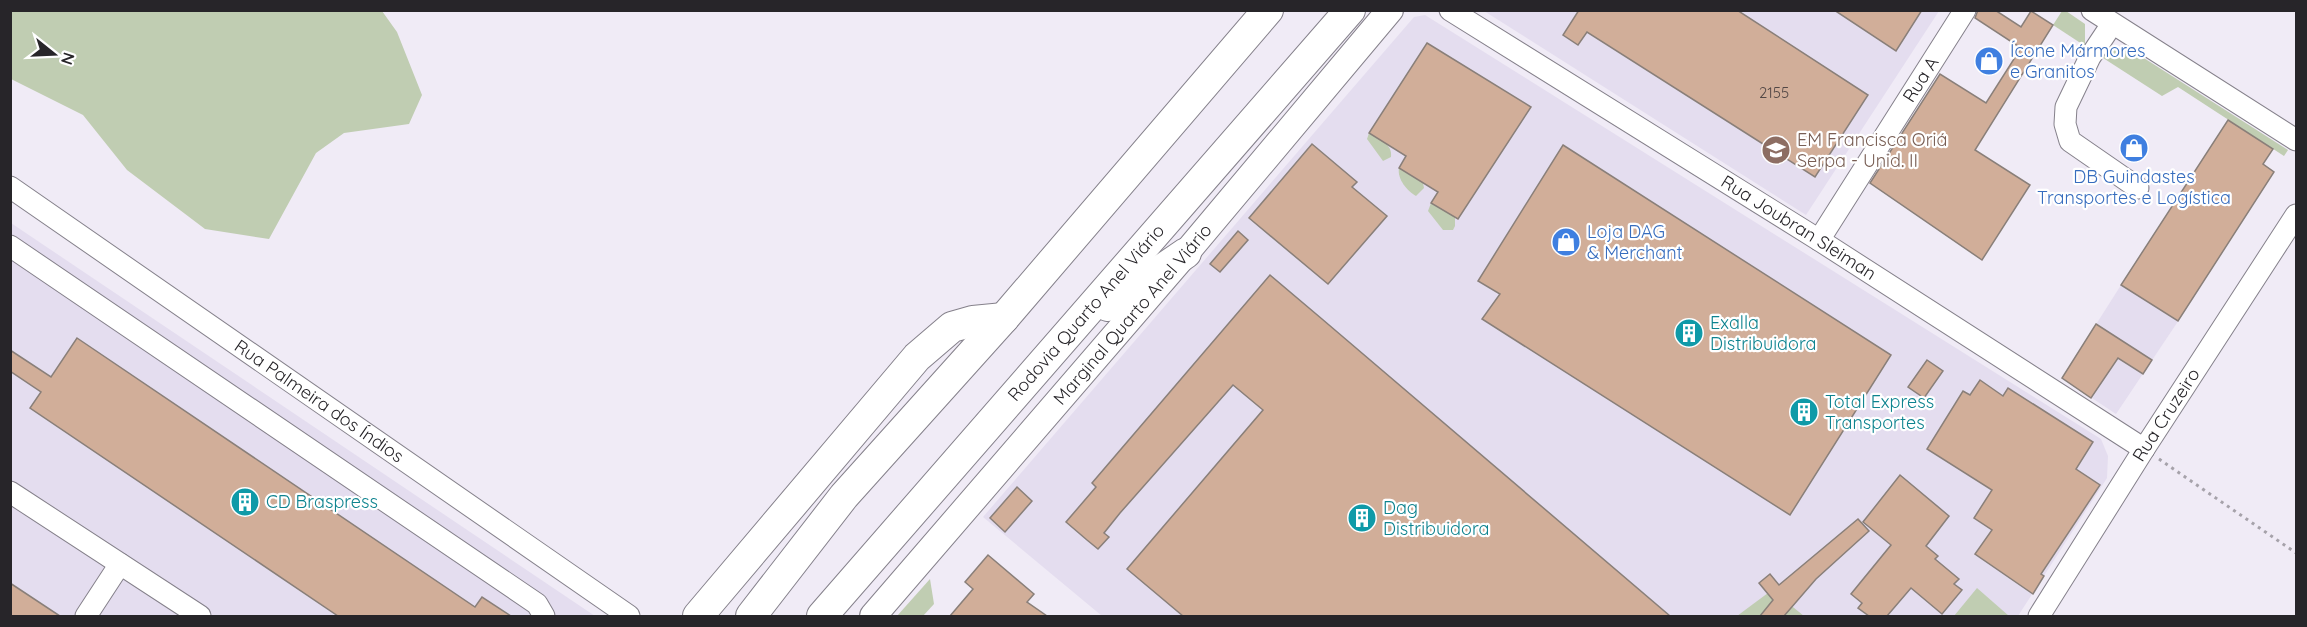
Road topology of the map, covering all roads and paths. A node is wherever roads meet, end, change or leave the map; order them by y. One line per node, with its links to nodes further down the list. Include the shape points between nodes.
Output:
1 (1268, 10): 15 (highway)
2 (1350, 10): 16 (highway, Rodovia Quarto Anel Viário)
3 (1390, 10): 14 (main road, Marginal Quarto Anel Viário)
4 (1450, 10): 12 (street, Rua Joubran Sleiman)
5 (1965, 10): 12 (street, Rua A)
6 (2092, 10): 7 (street)
7 (2112, 24): 8 (street); 10 (street, via 2090,57 2066,106 2066,124 2070,141)
8 (2296, 140)
9 (10, 187): 24 (street, Rua Palmeira dos Índios)
10 (2138, 188)
11 (2296, 215): 17 (street, Rua Cruzeiro)
12 (1819, 240): 17 (street, Rua Joubran Sleiman)
13 (10, 246): 23 (street, via 537,604)
14 (1186, 253): 16 (highway); 28 (main road, Marginal Quarto Anel Viário)
15 (1004, 318): 25 (highway, via 952,327 917,357); 26 (highway, via 844,496)
16 (1065, 338): 27 (highway, Rodovia Quarto Anel Viário)
17 (2144, 449): 19 (path); 29 (street, Rua Cruzeiro)
18 (10, 492): 20 (street)
19 (2296, 553)
20 (120, 564): 21 (street); 22 (street)
21 (86, 616)
22 (200, 616)
23 (544, 616)
24 (629, 616)
25 (698, 616)
26 (751, 616)
27 (822, 616)
28 (873, 616)
29 (2039, 616)

